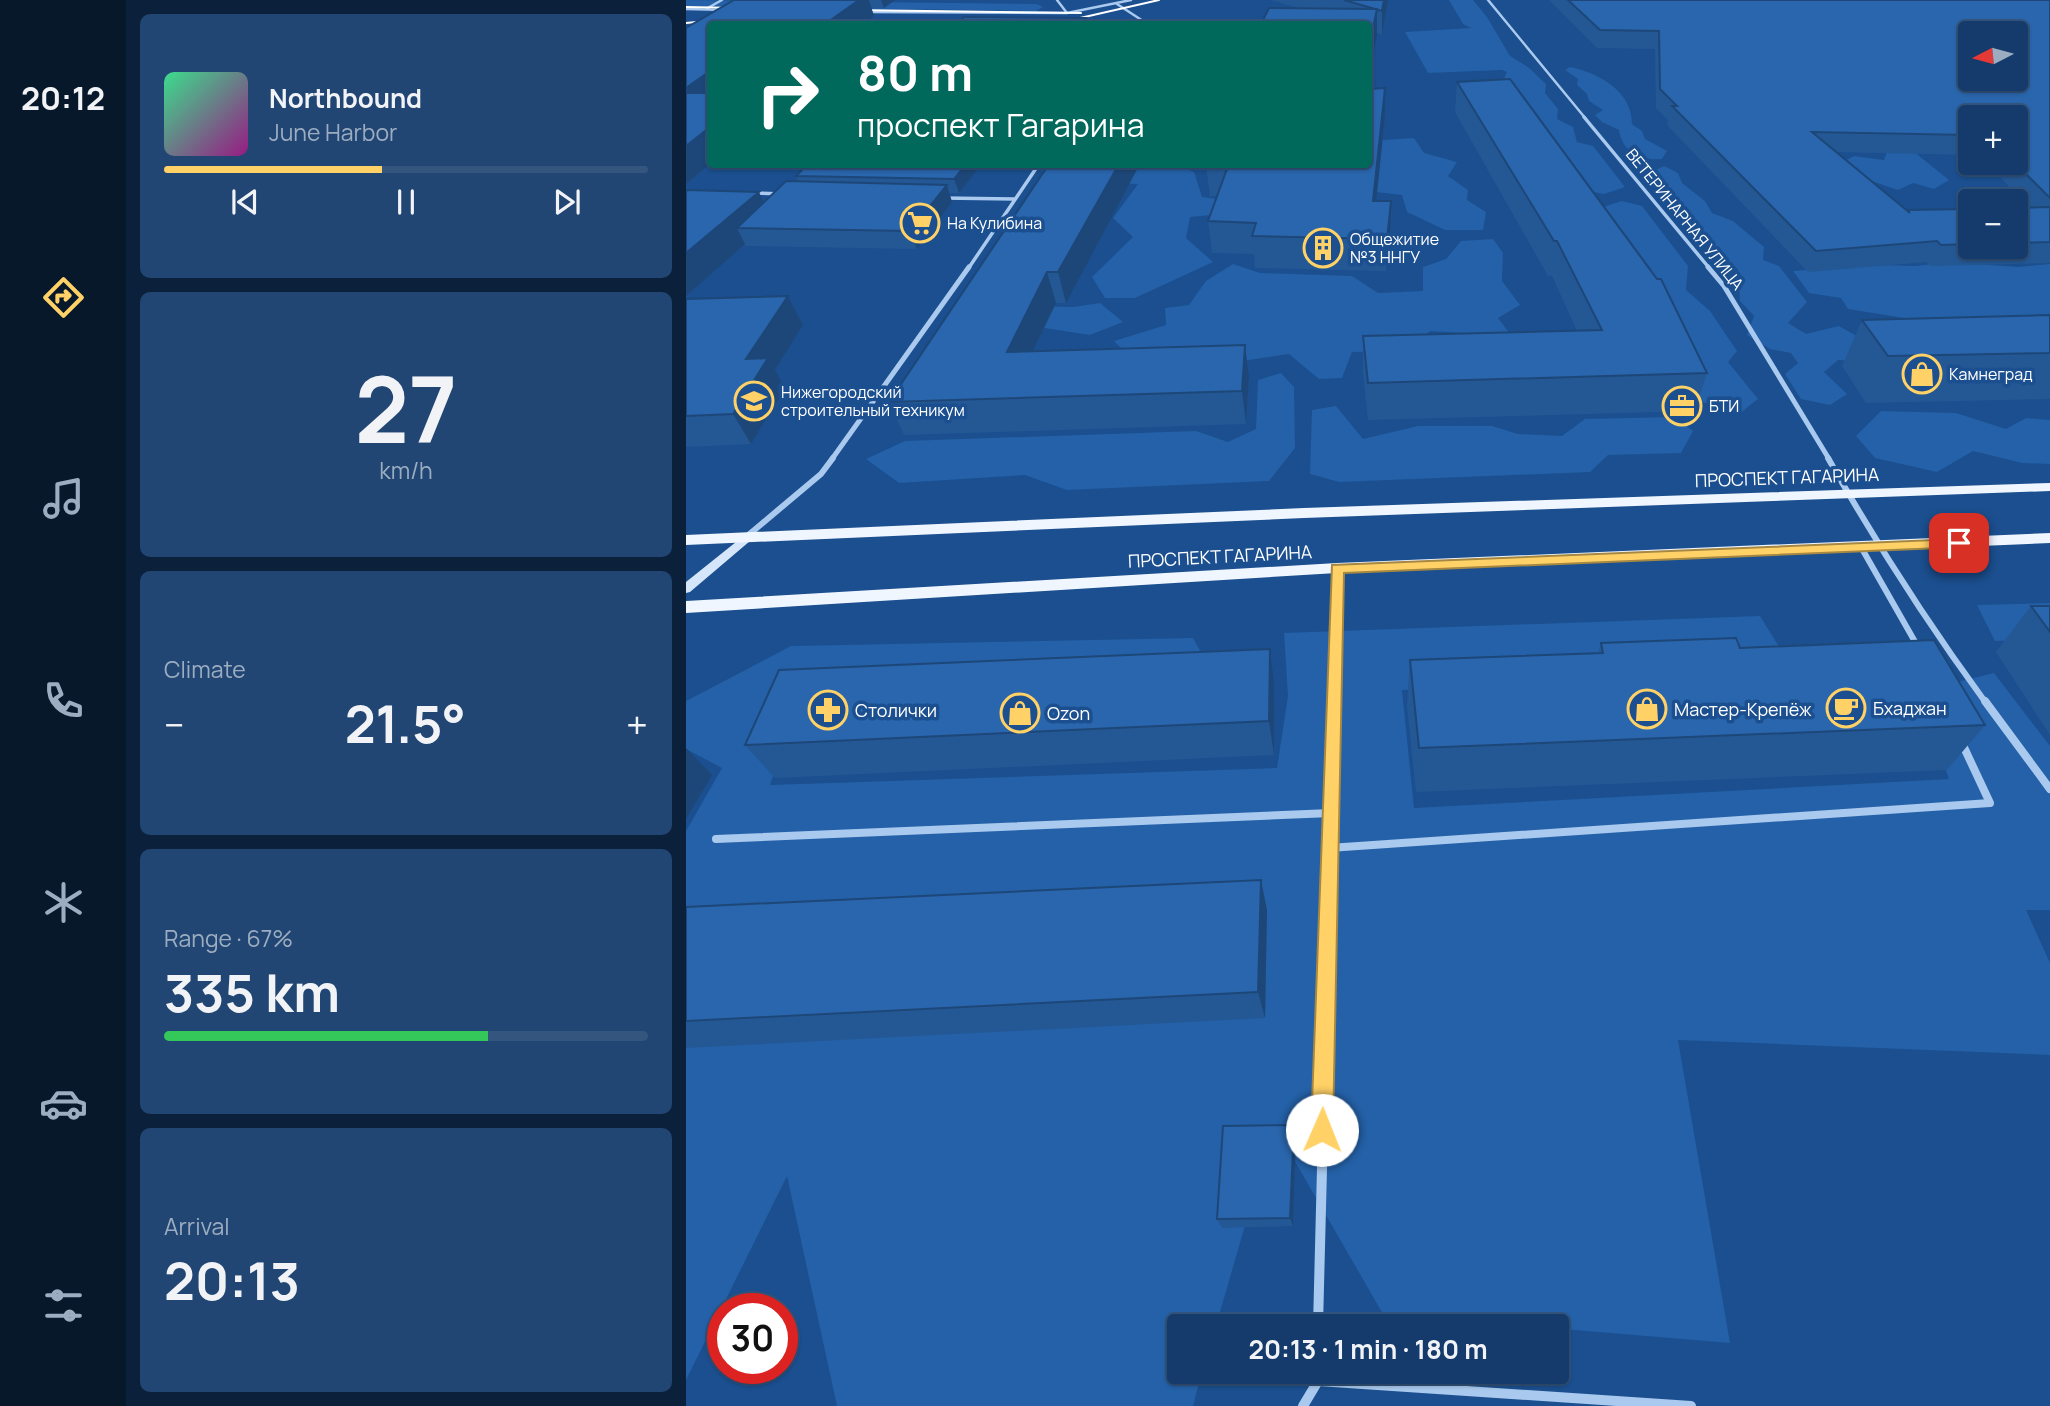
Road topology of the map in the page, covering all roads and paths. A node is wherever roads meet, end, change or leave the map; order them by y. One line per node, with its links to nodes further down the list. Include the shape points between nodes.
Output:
1 (722, 0): 7 (street)
2 (1057, 0): 10 (street)
3 (1131, 0): 5 (street)
4 (1488, 0): 18 (street, ВЕТЕРИНАРНАЯ УЛИЦА, via 1724,286)
5 (1117, 4): 10 (street); 11 (street)
6 (686, 9): 7 (street)
7 (705, 10): 8 (street)
8 (732, 10)
9 (855, 12): 10 (street)
10 (1067, 13)
11 (1143, 21)
12 (1037, 168): 16 (street)
13 (748, 193): 14 (street)
14 (785, 194)
15 (934, 198): 16 (street)
16 (1014, 200): 19 (street, via 821,474)
17 (2050, 487): 18 (main road, ПРОСПЕКТ ГАГАРИНА)
18 (1848, 495): 19 (main road, ПРОСПЕКТ ГАГАРИНА); 22 (street, ВЕТЕРИНАРНАЯ УЛИЦА)
19 (746, 538): 21 (main road, ПРОСПЕКТ ГАГАРИНА); 25 (main road)
20 (2050, 538): 22 (main road, ПРОСПЕКТ ГАГАРИНА)
21 (686, 540)
22 (1878, 546): 23 (main road, ПРОСПЕКТ ГАГАРИНА); 29 (street, ВЕТЕРИНАРНАЯ УЛИЦА, via 1927,622)
23 (1861, 547): 24 (main road, ПРОСПЕКТ ГАГАРИНА); 27 (street)
24 (1337, 568): 26 (main road, ПРОСПЕКТ ГАГАРИНА); 30 (street)
25 (686, 589)
26 (686, 607)
27 (1924, 659)
28 (1957, 731): 32 (street, via 1990,803)
29 (2050, 789)
30 (1331, 813): 31 (street); 32 (street)
31 (716, 839)
32 (1329, 848): 33 (street)
33 (1318, 1314)
34 (1314, 1384): 36 (street)
35 (1417, 1384): 37 (street)
36 (1303, 1406)
37 (1690, 1406)

